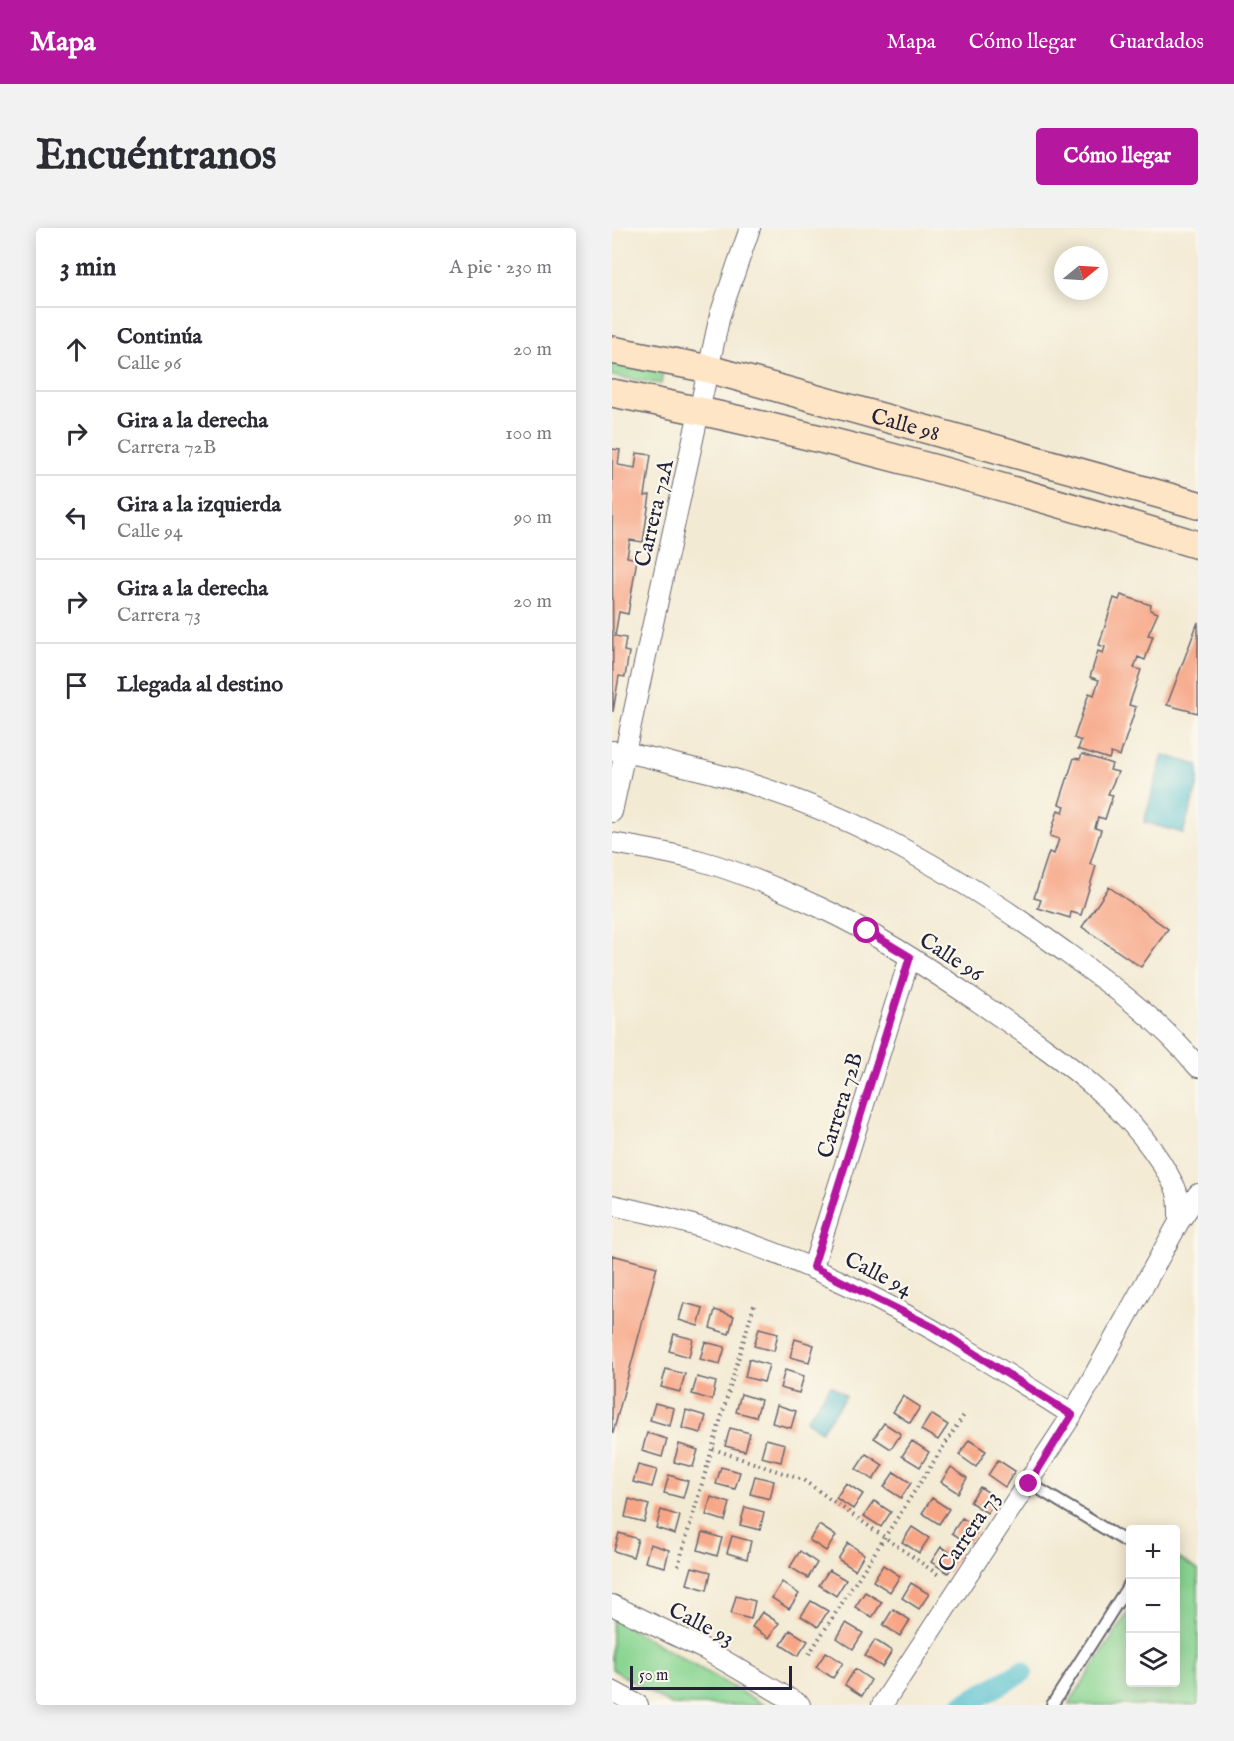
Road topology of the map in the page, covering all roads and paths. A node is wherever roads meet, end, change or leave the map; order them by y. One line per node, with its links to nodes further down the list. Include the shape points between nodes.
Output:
1 (750, 228): 3 (street, Carrera 72A, via 720,315)
2 (612, 350): 3 (street, Calle 98)
3 (709, 369): 5 (street, Carrera 72A); 6 (street, Calle 98)
4 (612, 393): 5 (street, Calle 98)
5 (701, 410): 7 (street, Calle 98, via 1064,504); 8 (street, Carrera 72A)
6 (1198, 505)
7 (1198, 545)
8 (618, 752): 9 (street, Carrera 72A); 12 (street, via 715,773 816,806 933,864 1125,995)
9 (612, 812)
10 (612, 843): 11 (street, Calle 96, via 702,861 764,884 867,931)
11 (910, 957): 15 (street, Calle 96, via 1084,1076 1121,1113 1167,1175 1179,1202); 16 (street, Carrera 72B)
12 (1198, 1067)
13 (1198, 1194): 15 (street, Carrera 73)
14 (612, 1205): 16 (street, Calle 94, via 716,1230)
15 (1179, 1222): 19 (street, Carrera 73)
16 (813, 1267): 19 (street, Calle 94, via 933,1327)
17 (754, 1305): 20 (path)
18 (964, 1415): 22 (path)
19 (1072, 1415): 21 (street, Carrera 73)
20 (713, 1449): 22 (path, via 803,1480); 24 (path)
21 (1029, 1484): 23 (lane); 32 (street, Carrera 73)
22 (884, 1537): 25 (path); 28 (path)
23 (1126, 1541)
24 (678, 1566)
25 (940, 1576)
26 (1126, 1591): 33 (lane)
27 (612, 1605): 31 (street, Calle 93, via 706,1650)
28 (809, 1654)
29 (612, 1691): 30 (street)
30 (638, 1705)
31 (800, 1705)
32 (882, 1705)
33 (1052, 1705)

